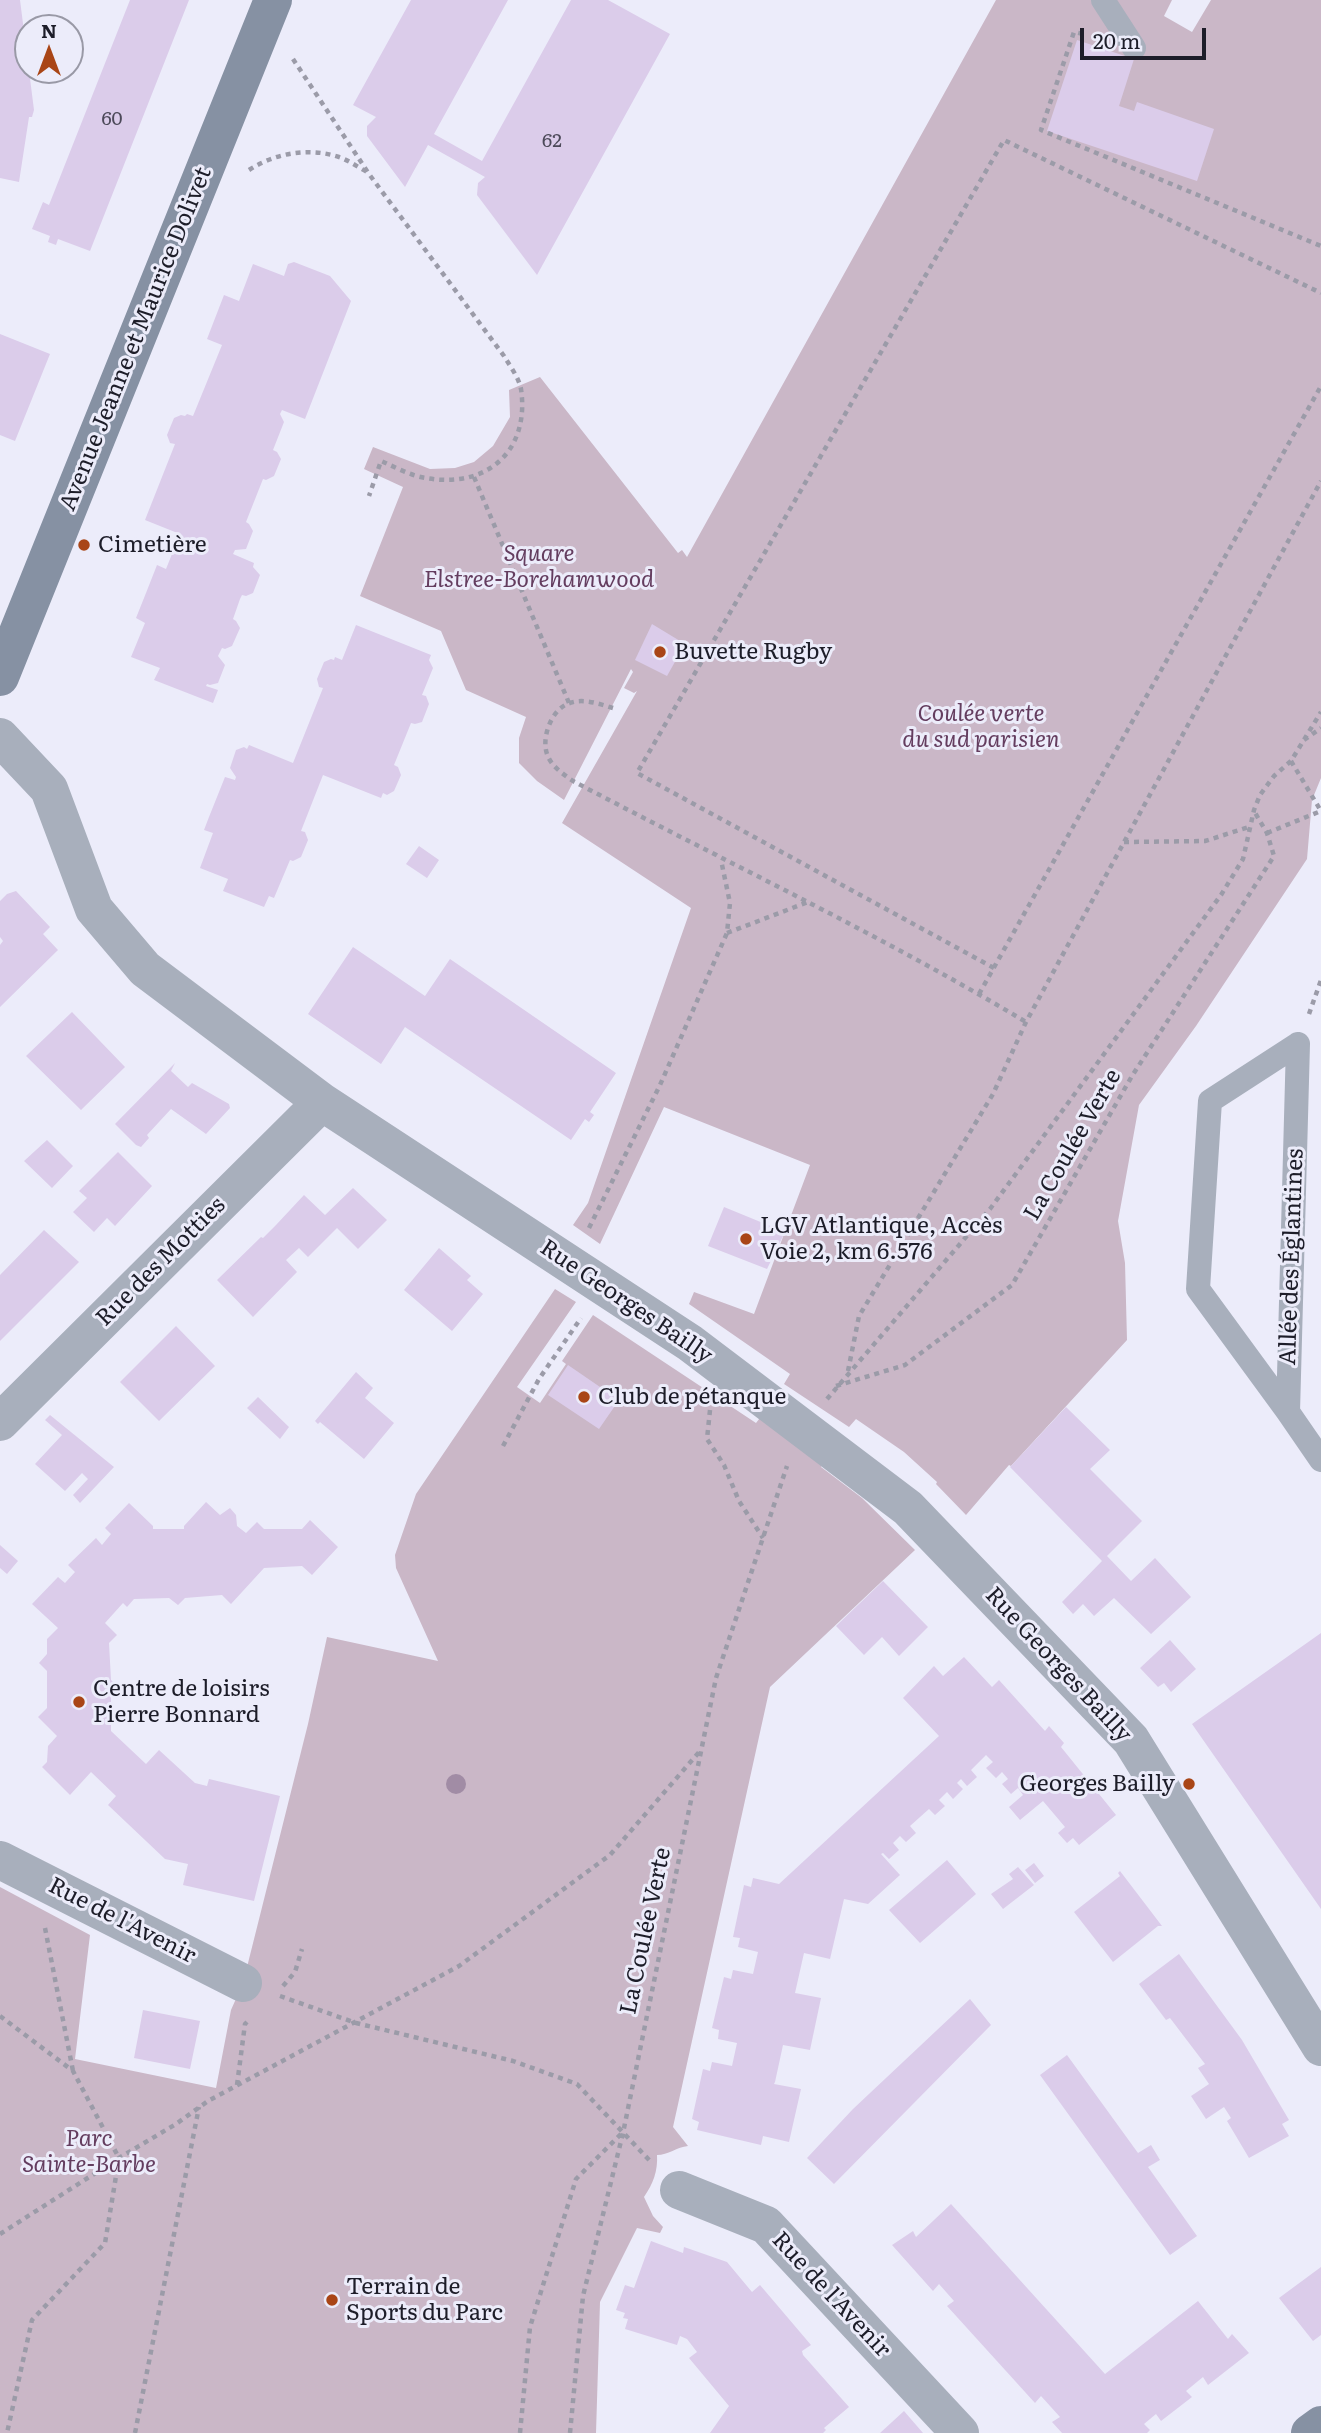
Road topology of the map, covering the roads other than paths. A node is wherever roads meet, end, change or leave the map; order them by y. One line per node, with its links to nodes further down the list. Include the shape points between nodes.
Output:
1 (1103, 0): 3 (lane)
2 (269, 9): 4 (main road, Avenue Jeanne et Maurice Dolivet)
3 (1134, 48)
4 (0, 677)
5 (0, 737): 6 (street, Rue Georges Bailly, via 50,789 94,909 145,969)
6 (322, 1102): 8 (street, Rue des Motties); 12 (street, Rue Georges Bailly, via 690,1343 908,1508 1131,1740)
7 (1287, 1412): 7 (lane, Allée des Églantines, via 1198,1289 1210,1101 1298,1044); 9 (lane)
8 (0, 1422)
9 (1321, 1460)
10 (0, 1860): 11 (street, Rue de l'Avenir)
11 (243, 1983)
12 (1321, 2047)
13 (679, 2190): 15 (street, Rue de l'Avenir, via 766,2225)
14 (1321, 2425): 16 (main road)
15 (960, 2433)
16 (1310, 2433)

